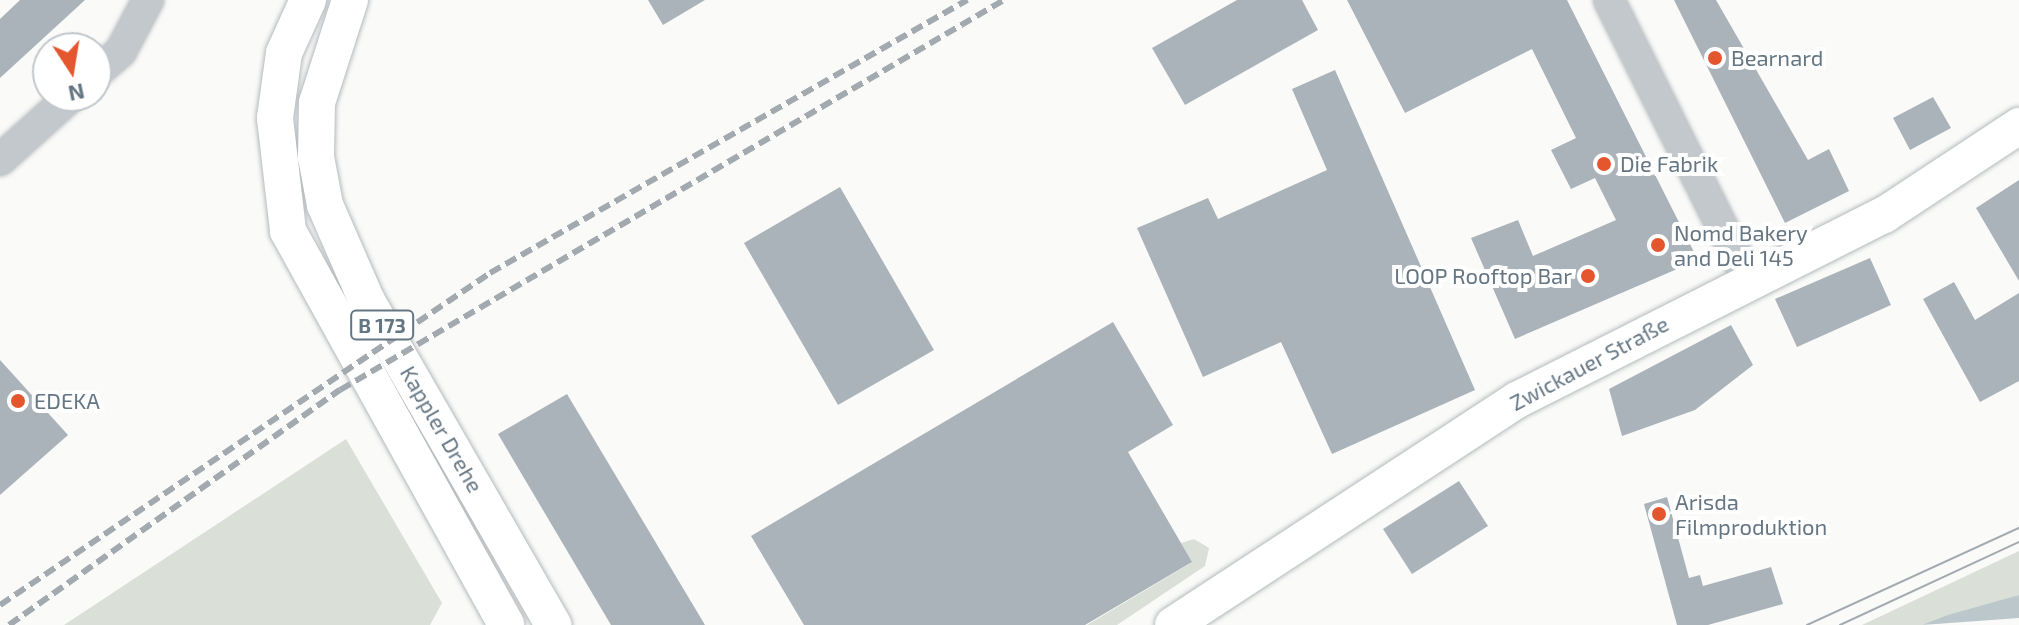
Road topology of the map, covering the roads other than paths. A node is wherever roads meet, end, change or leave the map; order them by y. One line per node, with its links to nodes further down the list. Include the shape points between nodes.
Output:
1 (148, 0): 5 (street)
2 (308, 0): 10 (main road, Kappler Drehe / B 173, via 284,53 275,118 288,231)
3 (350, 0): 11 (main road, Kappler Drehe / B 173, via 317,103 316,157 325,205 367,301)
4 (1616, 3): 9 (street)
5 (112, 59)
6 (53, 112): 8 (street)
7 (2019, 126): 9 (main road, Zwickauer Straße, via 1884,215)
8 (0, 160)
9 (1749, 281): 12 (main road, Zwickauer Straße, via 1517,400)
10 (506, 625)
11 (553, 625)
12 (1173, 625)

